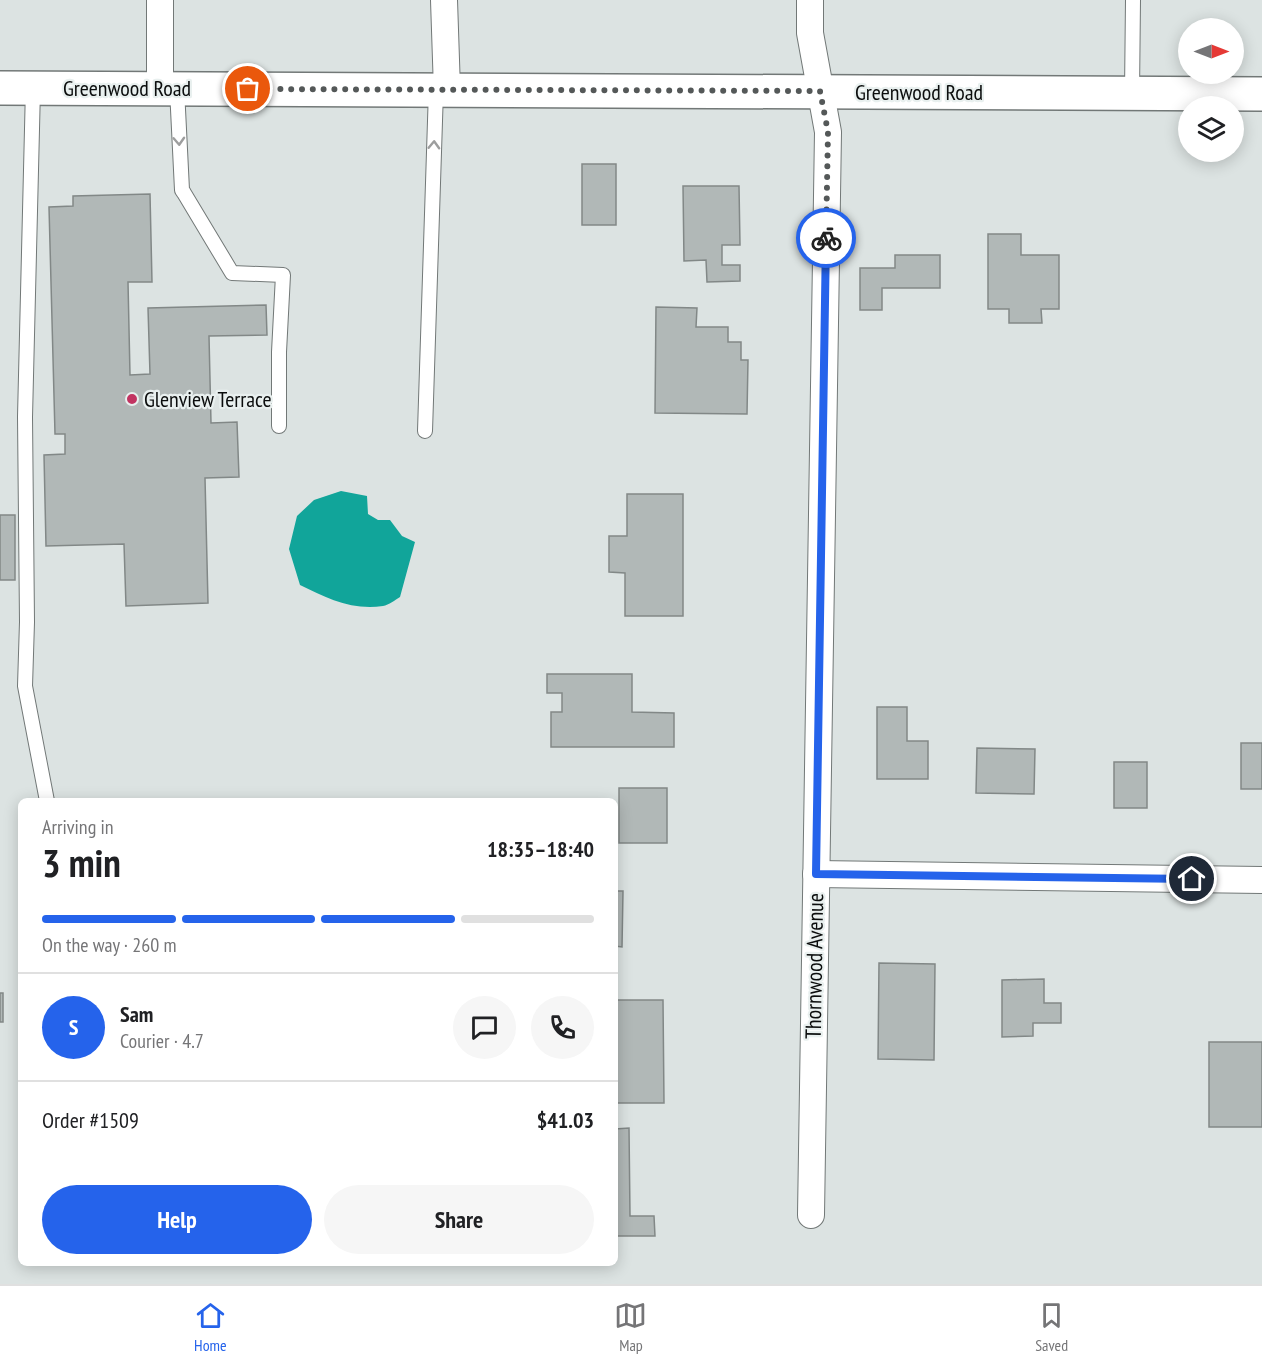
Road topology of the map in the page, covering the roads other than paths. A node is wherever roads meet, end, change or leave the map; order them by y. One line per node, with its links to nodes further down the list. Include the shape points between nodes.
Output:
1 (160, 0): 7 (street)
2 (444, 0): 8 (street)
3 (810, 0): 9 (street, Thornwood Avenue, via 810,33)
4 (1133, 0): 10 (lane)
5 (0, 88): 6 (main road, Greenwood Road)
6 (33, 88): 7 (main road, Greenwood Road); 14 (lane, via 25,417 25,686)
7 (169, 89): 8 (main road, Greenwood Road); 12 (lane, one-way to 12, via 182,190 232,273 283,275)
8 (441, 90): 9 (main road, Greenwood Road); 13 (lane, one-way to 8, via 432,200)
9 (820, 91): 10 (main road, Greenwood Road); 15 (street, Thornwood Avenue, via 828,132)
10 (1132, 93): 11 (main road, Greenwood Road)
11 (1262, 94)
12 (279, 426)
13 (425, 432)
14 (46, 798)
15 (816, 874): 16 (street); 17 (street, Thornwood Avenue)
16 (1262, 880)
17 (811, 1215)

